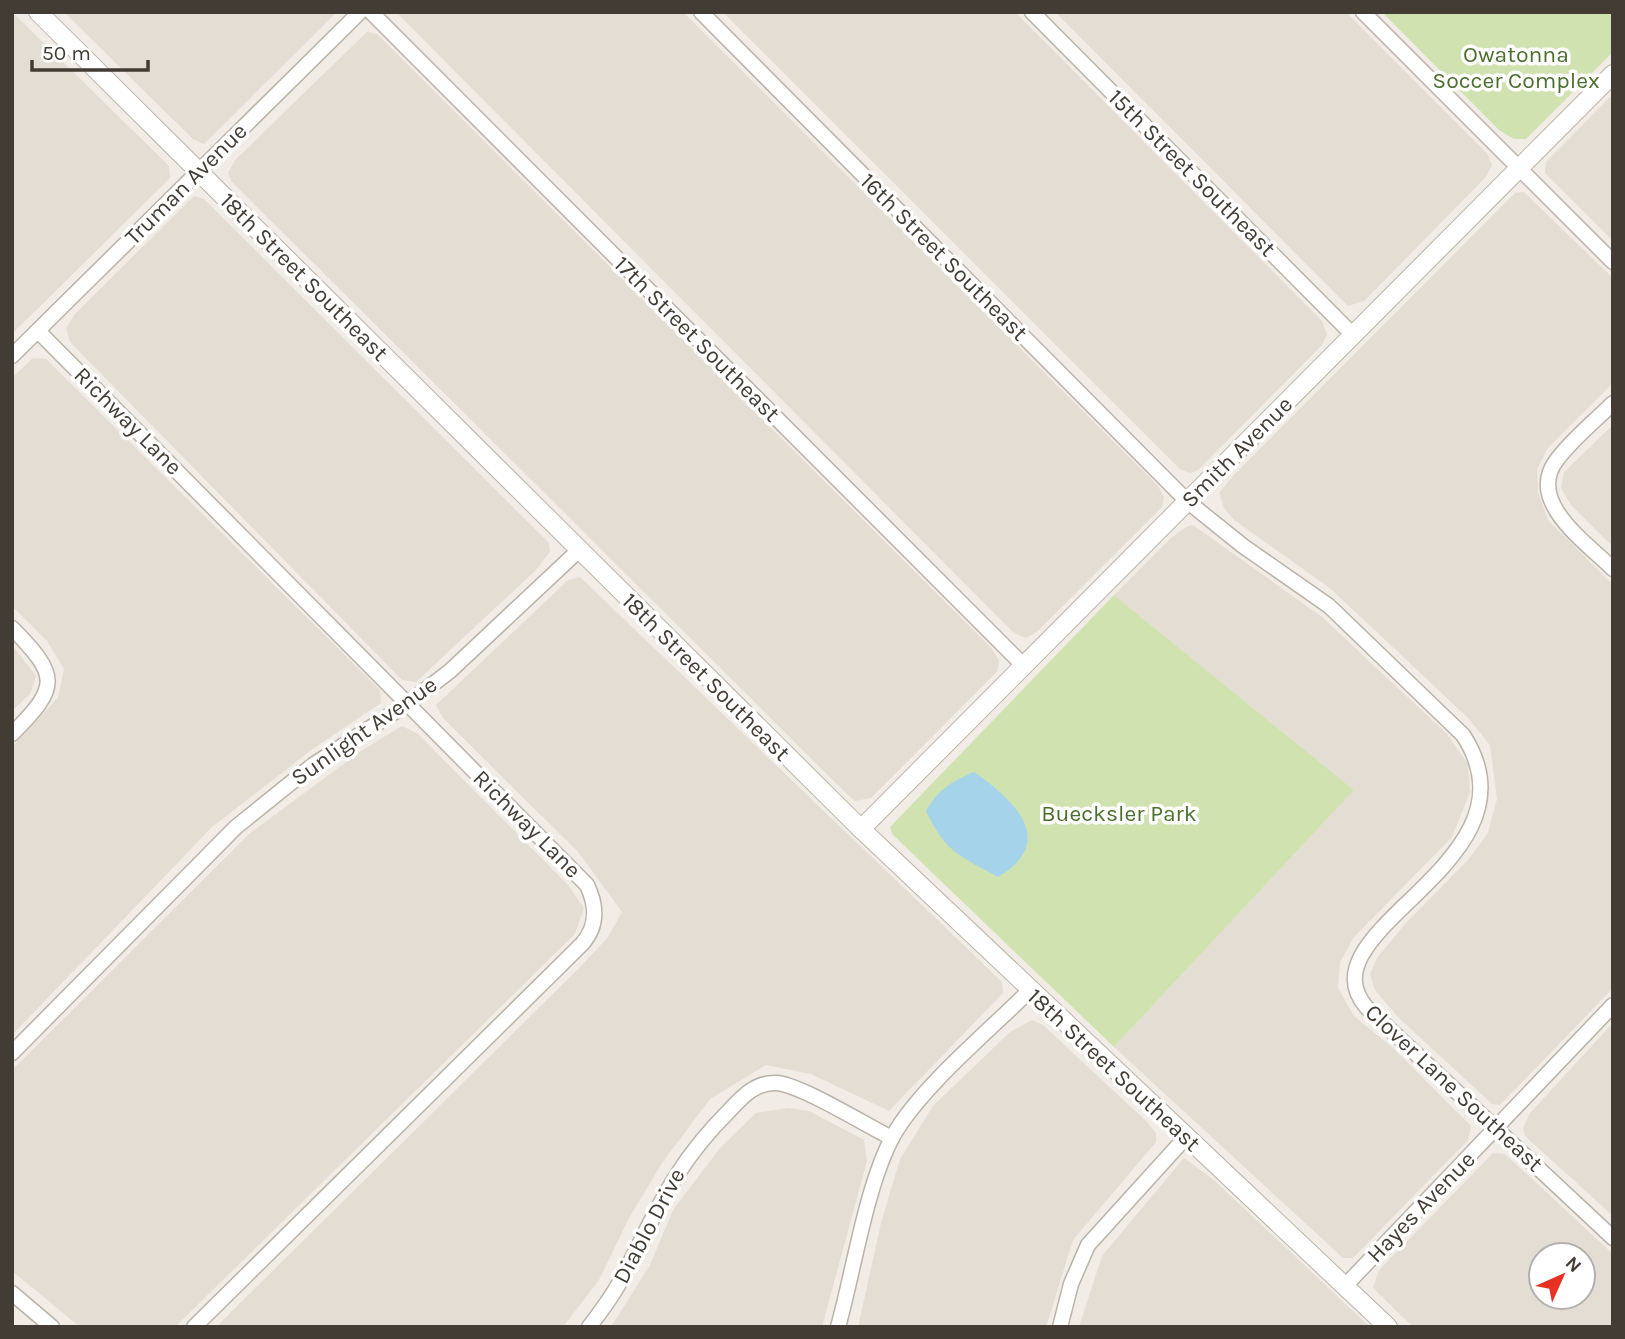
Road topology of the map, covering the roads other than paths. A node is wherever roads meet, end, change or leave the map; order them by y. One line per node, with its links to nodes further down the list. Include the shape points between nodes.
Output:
1 (38, 12): 9 (street, 18th Street Southeast)
2 (360, 12): 9 (street, Truman Avenue)
3 (371, 12): 19 (street, 17th Street Southeast)
4 (701, 12): 15 (street, 16th Street Southeast)
5 (1032, 12): 12 (street, 15th Street Southeast)
6 (1363, 12): 8 (street)
7 (1613, 74): 8 (street, Smith Avenue)
8 (1519, 168): 10 (street); 12 (street, Smith Avenue)
9 (198, 172): 11 (street, Truman Avenue); 16 (street, 18th Street Southeast)
10 (1613, 262)
11 (38, 331): 13 (street, Truman Avenue); 20 (street, Richway Lane)
12 (1353, 335): 15 (street, Smith Avenue)
13 (12, 356)
14 (1613, 403): 17 (street, via 1556,461 1548,485 1554,509)
15 (1188, 501): 19 (street, Smith Avenue); 26 (street, Clover Lane Southeast, via 1356,630 1473,750 1482,799 1470,833 1360,954 1353,979 1367,1008)
16 (578, 551): 20 (street, Sunlight Avenue, via 491,636); 22 (street, 18th Street Southeast)
17 (1613, 569)
18 (12, 628): 21 (street, via 40,656 48,681 40,706)
19 (1023, 665): 22 (street, Smith Avenue)
20 (407, 704): 25 (street, Sunlight Avenue, via 274,795 236,827); 33 (street, Richway Lane, via 587,885 594,921 582,944)
21 (12, 734)
22 (860, 829): 23 (street, 18th Street Southeast)
23 (1029, 991): 27 (street, 18th Street Southeast); 28 (street, via 916,1103)
24 (1613, 1005): 26 (street, Hayes Avenue)
25 (12, 1053)
26 (1496, 1129): 29 (street, Clover Lane Southeast); 30 (street, Hayes Avenue)
27 (1186, 1137): 30 (street, 18th Street Southeast); 36 (street, via 1088,1245)
28 (892, 1138): 34 (street, Diablo Drive, via 789,1085 764,1084 752,1090 683,1161 621,1281); 35 (street)
29 (1613, 1238)
30 (1345, 1286): 37 (street, 18th Street Southeast)
31 (12, 1293): 32 (street)
32 (52, 1327)
33 (194, 1327)
34 (589, 1327)
35 (838, 1327)
36 (1060, 1327)
37 (1388, 1327)

